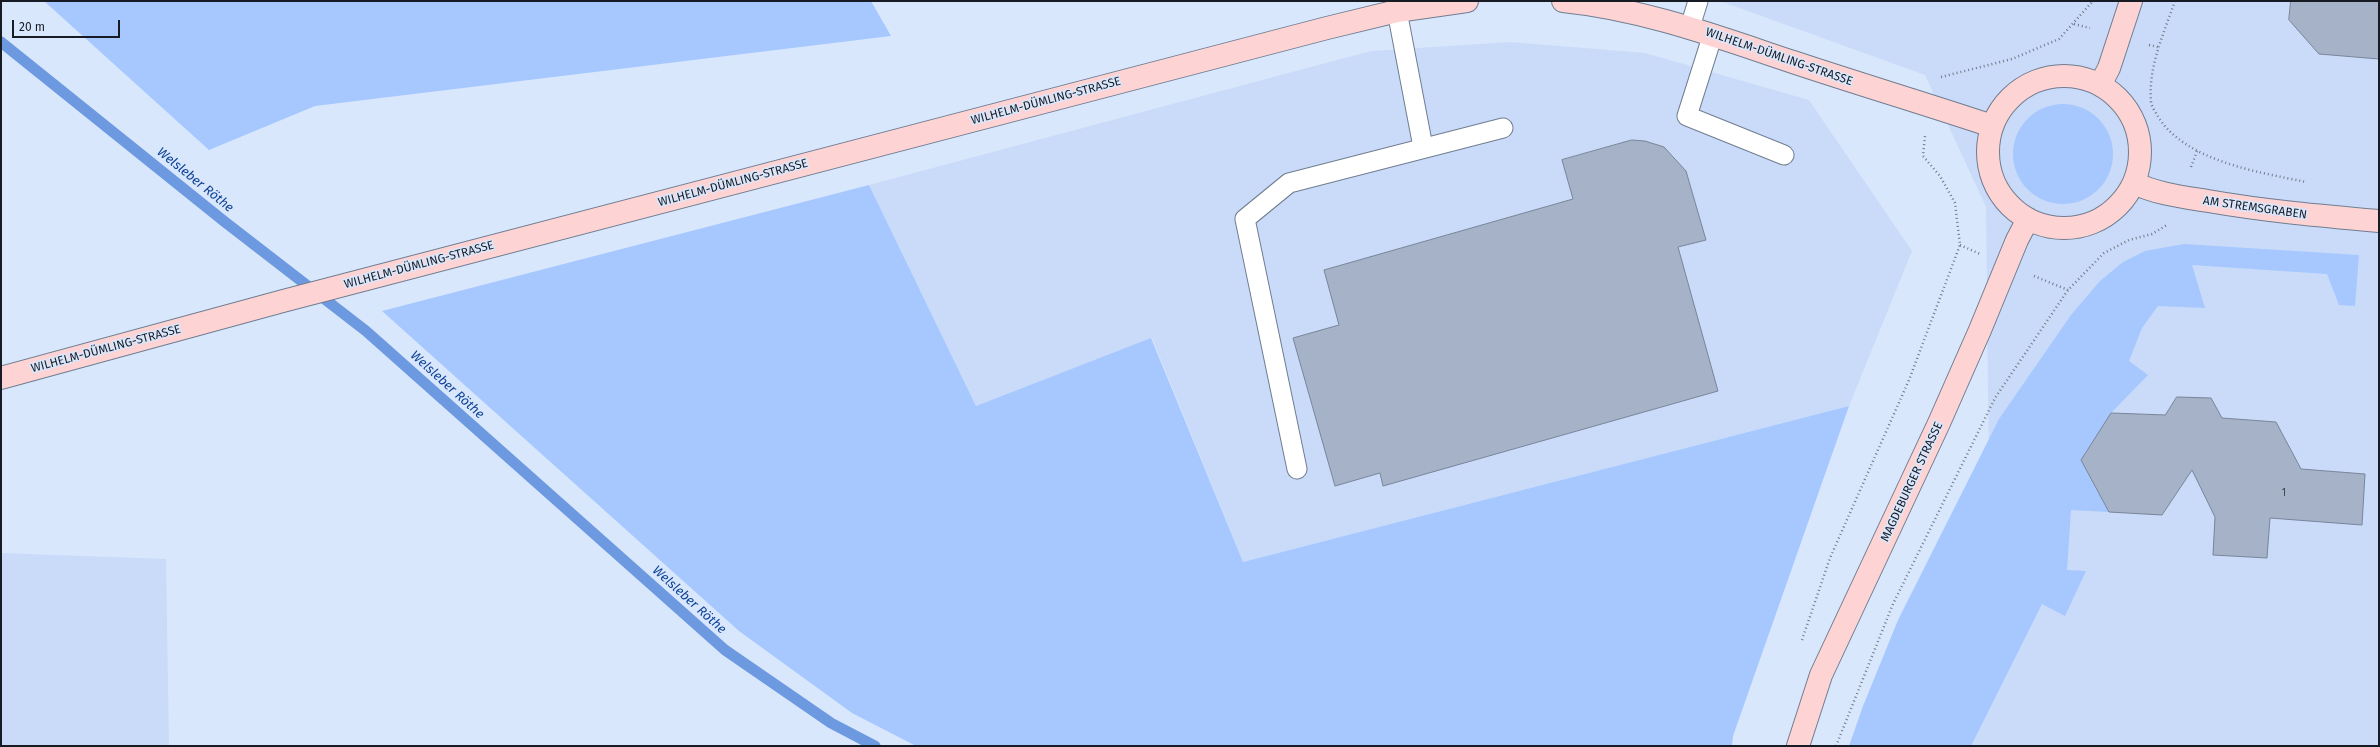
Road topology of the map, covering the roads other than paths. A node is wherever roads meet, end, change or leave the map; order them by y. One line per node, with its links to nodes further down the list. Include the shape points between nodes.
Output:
1 (1467, 1): 5 (street, WILHELM-DÜMLING-STRASSE)
2 (1563, 1): 6 (street, WILHELM-DÜMLING-STRASSE, via 1631,12)
3 (1698, 1): 6 (lane)
4 (2131, 1): 8 (street, via 2109,68)
5 (1397, 11): 11 (lane); 16 (street, WILHELM-DÜMLING-STRASSE, via 347,284)
6 (1690, 27): 7 (street, WILHELM-DÜMLING-STRASSE)
7 (1713, 34): 9 (street, WILHELM-DÜMLING-STRASSE); 12 (lane, via 1687,116)
8 (2100, 85): 9 (street, via 2079,76 2052,76 2027,84 2006,101); 13 (street, via 2120,100 2133,119 2140,141 2140,163)
9 (1992, 126): 14 (street, via 1987,144 1988,166 1995,187 2008,205)
10 (1503, 128): 11 (lane)
11 (1423, 147): 17 (lane, via 1289,183 1245,219)
12 (1784, 155)
13 (2134, 183): 14 (street, via 2122,202 2106,216 2087,225 2066,229 2045,227); 15 (street, AM STREMSGRABEN, via 2147,189 2179,196 2303,215)
14 (2028, 219): 18 (street, MAGDEBURGER STRASSE, via 1939,423 1821,676)
15 (2379, 220)
16 (1, 378)
17 (1297, 469)
18 (1798, 746)

